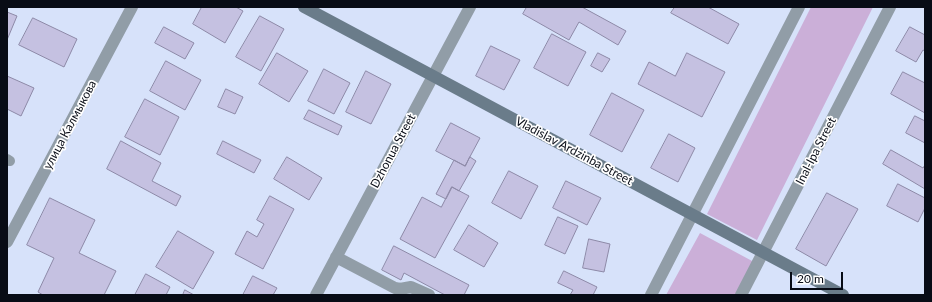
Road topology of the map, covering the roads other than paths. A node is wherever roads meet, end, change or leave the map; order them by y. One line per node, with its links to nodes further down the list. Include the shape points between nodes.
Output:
1 (132, 7): 8 (street, улица Калмыкова)
2 (304, 7): 6 (main road, Vladislav Ardzinba Street)
3 (470, 7): 6 (street, Dzhonua Street)
4 (799, 7): 7 (street)
5 (890, 7): 9 (street, Inal-Ipa Street)
6 (433, 76): 7 (main road, Vladislav Ardzinba Street); 10 (street, Dzhonua Street)
7 (693, 215): 9 (main road, Vladislav Ardzinba Street); 13 (street)
8 (7, 242)
9 (764, 252): 14 (street, Inal-Ipa Street); 15 (main road, Vladislav Ardzinba Street)
10 (336, 258): 11 (street, Dzhonua Street); 12 (street, via 395,288 411,287)
11 (316, 295)
12 (429, 295)
13 (652, 295)
14 (741, 295)
15 (843, 295)

